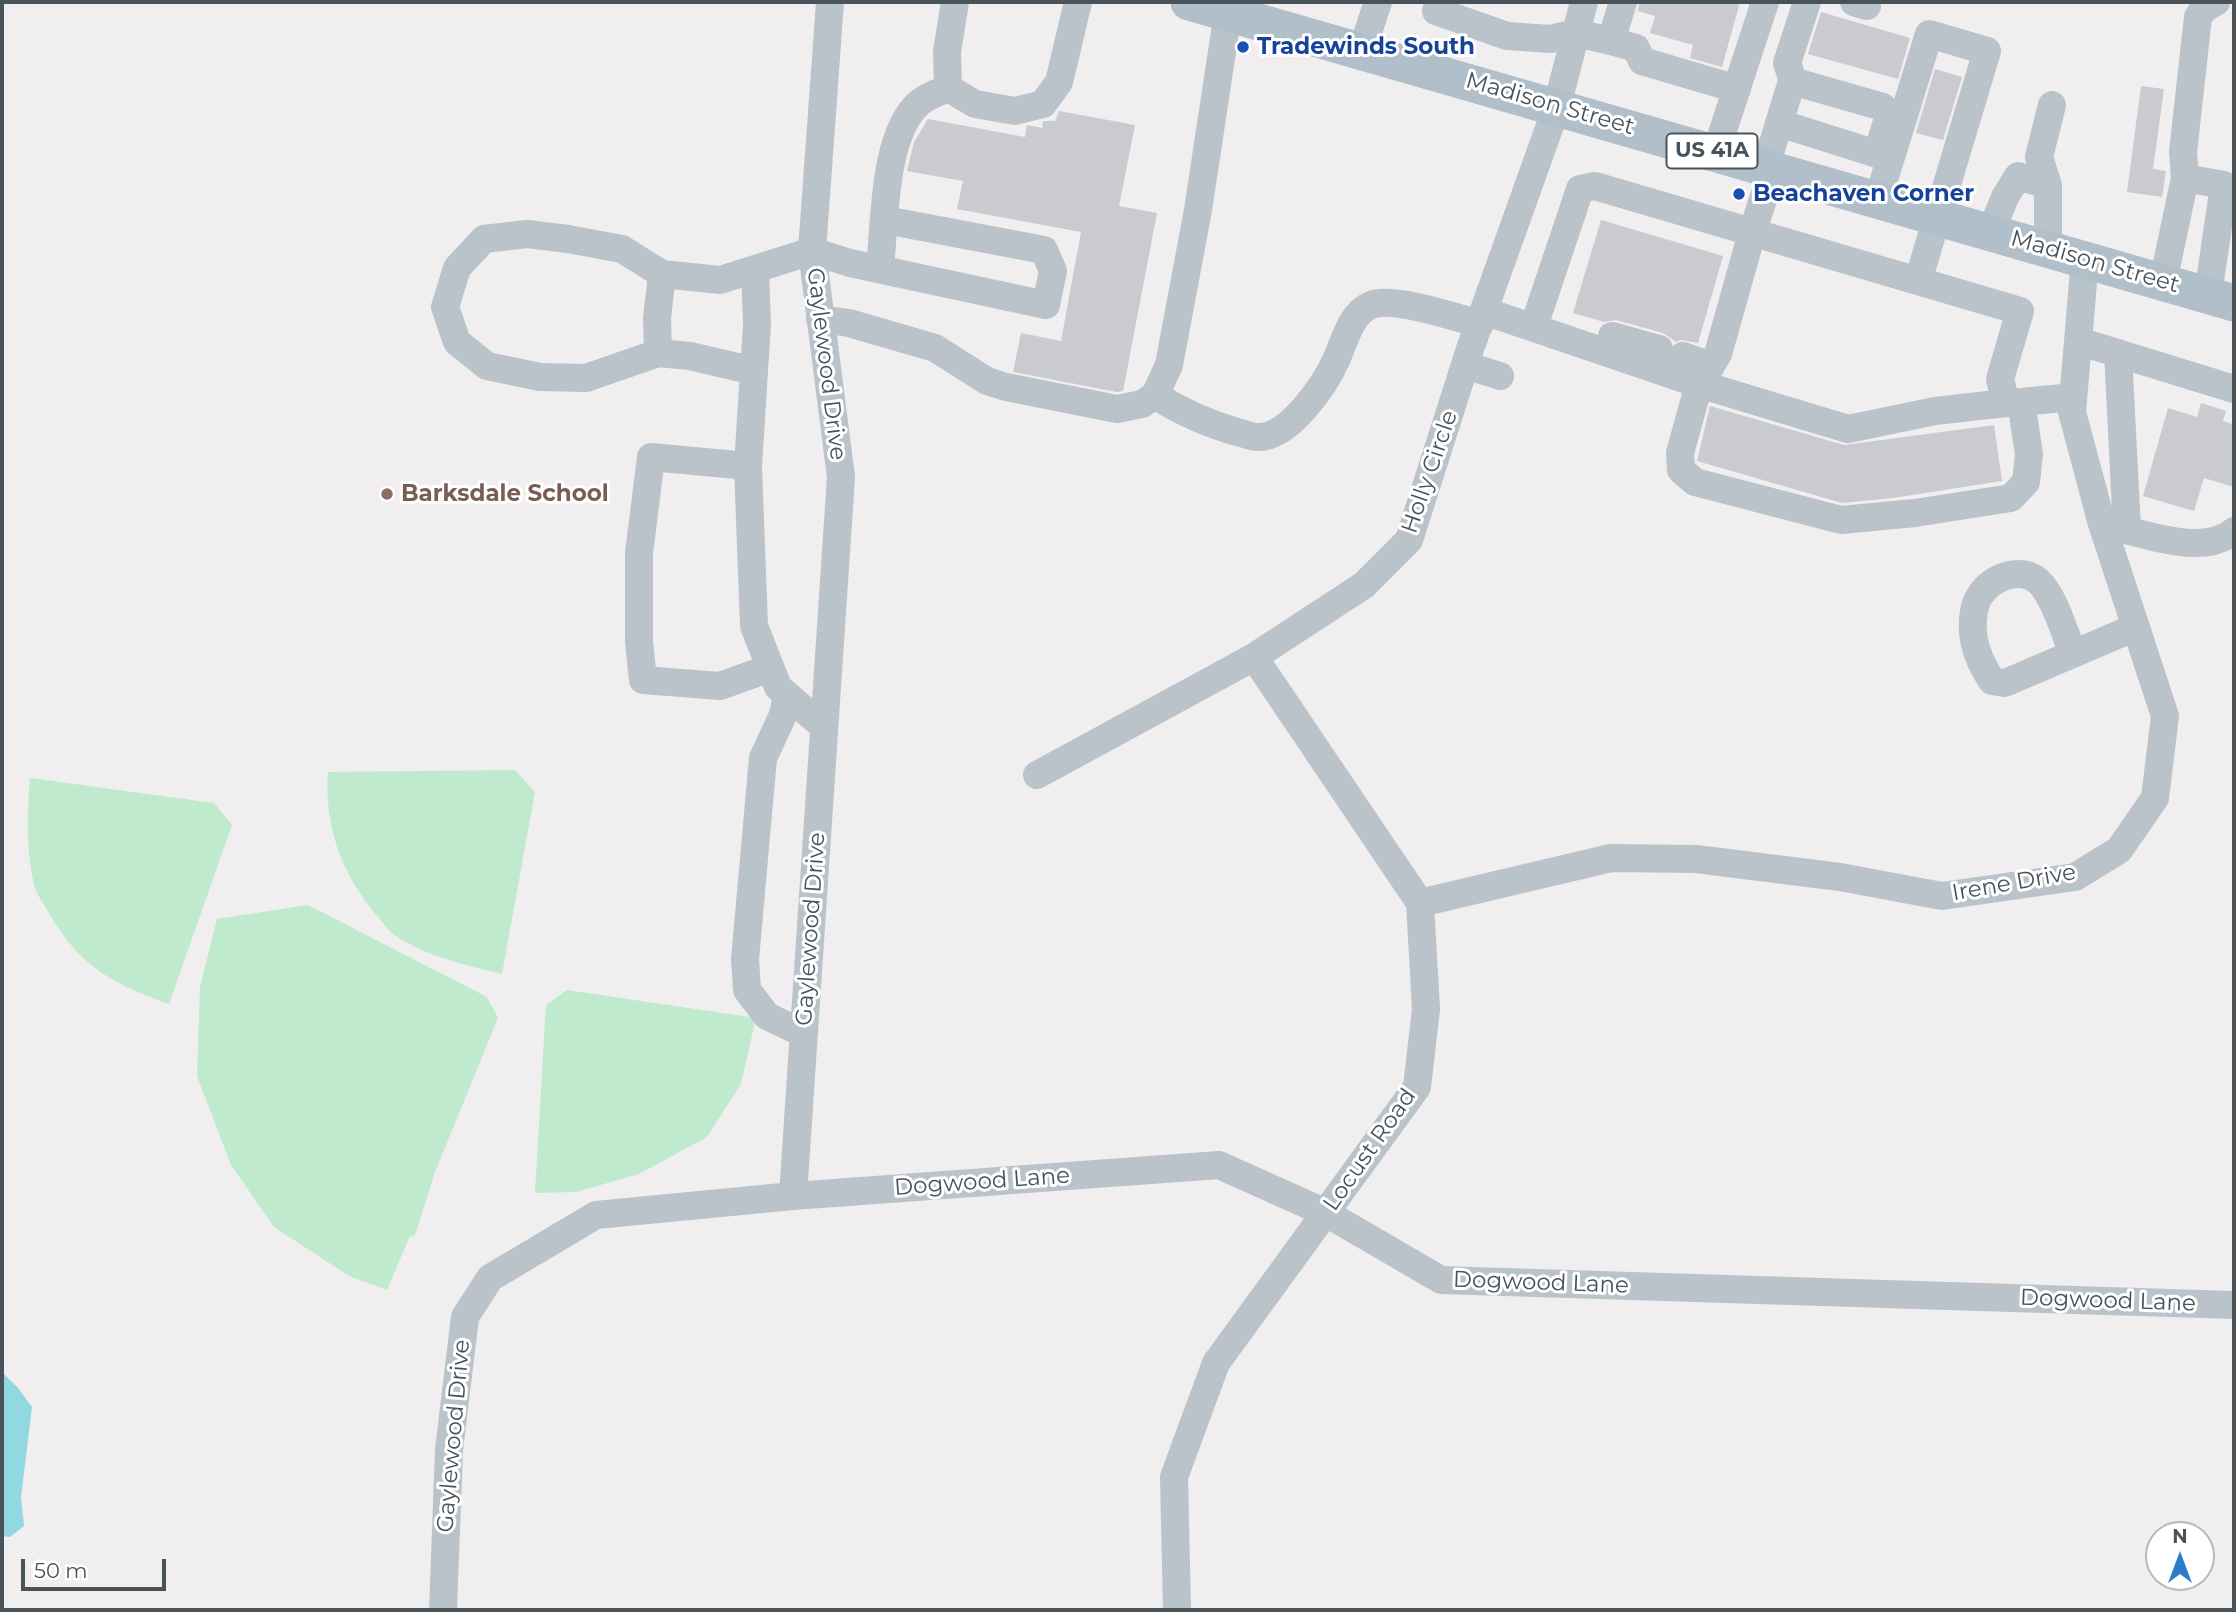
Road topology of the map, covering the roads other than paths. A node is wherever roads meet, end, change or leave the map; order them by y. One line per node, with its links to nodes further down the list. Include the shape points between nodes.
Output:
1 (830, 2): 36 (street, Gaylewood Drive)
2 (955, 2): 19 (street, via 947,52)
3 (1078, 2): 19 (street, via 1059,82 1043,104 1015,111 975,104)
4 (1189, 2): 14 (main road, Madison Street / US 41A)
5 (1378, 2): 17 (street)
6 (1439, 2): 15 (street, via 1436,11 1507,36 1550,39)
7 (1584, 2): 15 (street, Holly Circle)
8 (1623, 2): 16 (street)
9 (1765, 2): 20 (street)
10 (1807, 2): 18 (street, via 1787,63)
11 (2216, 2): 28 (street, via 2198,17 2183,152)
12 (2222, 2): 13 (street)
13 (2234, 3)
14 (1249, 11): 17 (main road, Madison Street / US 41A); 55 (street, via 1198,209 1169,365)
15 (1576, 33): 16 (street); 22 (street, Holly Circle)
16 (1611, 41): 20 (street, via 1636,48 1642,61)
17 (1362, 50): 22 (main road, Madison Street / US 41A)
18 (1793, 81): 23 (street, via 1883,107); 24 (street)
19 (948, 88): 32 (street, via 921,101 906,118 893,153)
20 (1737, 89): 25 (street)
21 (2052, 105): 29 (street, via 2039,158)
22 (1557, 106): 25 (main road, Madison Street / US 41A); 44 (street, Holly Circle)
23 (1895, 118): 24 (street, via 1877,154); 30 (street); 31 (street, via 1929,34 1987,51)
24 (1779, 123): 26 (street)
25 (1716, 152): 26 (main road, Madison Street / US 41A)
26 (1770, 168): 30 (main road, Madison Street / US 41A); 34 (street)
27 (2229, 177): 28 (street); 43 (street)
28 (2185, 178): 42 (street)
29 (2048, 185): 33 (street, via 2018,176); 35 (street)
30 (1878, 199): 31 (main road, Madison Street / US 41A)
31 (1938, 217): 33 (main road, Madison Street / US 41A); 41 (street)
32 (885, 220): 38 (street); 38 (street, via 1044,250 1052,271 1046,305)
33 (1991, 232): 35 (main road, Madison Street / US 41A)
34 (1752, 233): 41 (street); 46 (street, via 1595,186 1580,189); 52 (street, via 1718,354)
35 (2048, 248): 37 (main road, Madison Street / US 41A)
36 (811, 251): 38 (street); 39 (street); 45 (street, Gaylewood Drive)
37 (2085, 259): 42 (main road, Madison Street / US 41A); 47 (street, Irene Drive)
38 (880, 268)
39 (755, 269): 40 (street, via 720,280); 51 (street)
40 (662, 274): 48 (street); 48 (street, via 622,249 527,234 484,239 457,268 445,307 457,342 487,366 540,377 586,378)
41 (1918, 281): 57 (street, via 2020,311 2000,379)
42 (2163, 282): 43 (main road, Madison Street / US 41A)
43 (2221, 299)
44 (1482, 317): 46 (street); 50 (street, Holly Circle); 55 (street, via 1391,302 1371,305 1351,326 1310,404 1274,434 1259,438 1184,414)
45 (820, 319): 55 (street, via 935,348 987,381 1006,387 1117,409 1142,404); 66 (street, Gaylewood Drive, via 841,477)
46 (1541, 329): 52 (street); 52 (street, via 1575,325 1671,352)
47 (2078, 341): 49 (street); 56 (street, Irene Drive)
48 (658, 353): 51 (street)
49 (2118, 353): 54 (street); 59 (street)
50 (1465, 365): 53 (street); 63 (street, Holly Circle, via 1409,540 1364,585)
51 (754, 371): 58 (street)
52 (1705, 375): 57 (street, via 1847,429 1935,411); 57 (street, via 1680,453 1681,470 1695,482 1841,520 2011,498 2026,482 2029,454)
53 (1500, 376)
54 (2234, 389)
55 (1155, 395)
56 (2073, 397): 57 (street); 59 (street, Irene Drive, via 2072,412)
57 (2014, 403)
58 (748, 466): 64 (street, via 754,626); 64 (street, via 651,457 639,553 643,680 720,686)
59 (2114, 527): 60 (street, via 2191,544 2213,542); 61 (street, Irene Drive)
60 (2234, 531)
61 (2136, 627): 62 (street); 68 (street, Irene Drive, via 2165,716 2155,799 2119,850 2076,877 1942,896 1840,877 1696,859 1611,858)
62 (2073, 654)
63 (1254, 657): 67 (street, Holly Circle); 68 (street)
64 (770, 668): 65 (street)
65 (787, 695): 66 (street); 69 (street, via 764,758 747,990 767,1016)
66 (824, 727): 69 (street, Gaylewood Drive)
67 (1037, 775)
68 (1420, 903): 71 (street, Locust Road, via 1426,1009 1417,1087)
69 (804, 1034): 70 (street, Gaylewood Drive)
70 (793, 1196): 71 (street, Dogwood Lane, via 1219,1165); 73 (street, Gaylewood Drive, via 596,1215 490,1278 465,1317 449,1450)
71 (1326, 1213): 72 (street, Dogwood Lane, via 1441,1280); 74 (street, Locust Road, via 1216,1363 1174,1477)
72 (2234, 1305)
73 (443, 1610)
74 (1177, 1610)

